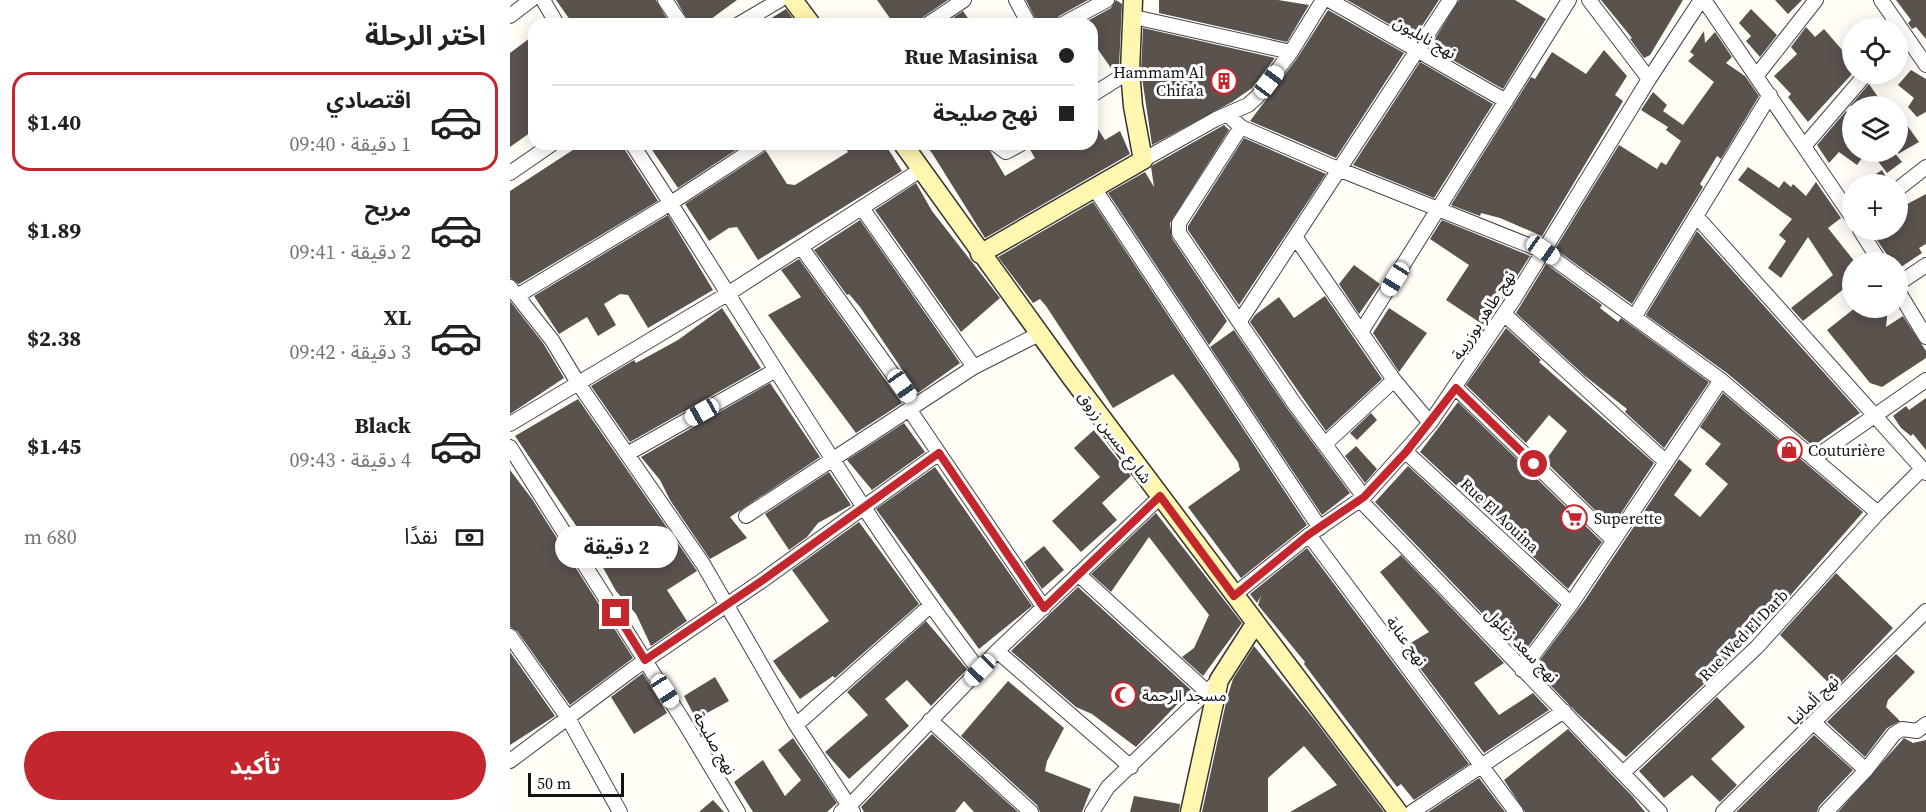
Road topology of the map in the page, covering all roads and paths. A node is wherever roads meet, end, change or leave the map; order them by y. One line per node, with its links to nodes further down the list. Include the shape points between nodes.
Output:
1 (531, 0): 17 (street)
2 (543, 0): 18 (street)
3 (665, 0): 19 (street)
4 (780, 0): 20 (street)
5 (793, 0): 21 (street)
6 (964, 0): 22 (street)
7 (1016, 0): 23 (street)
8 (1107, 0): 24 (street)
9 (1450, 0): 27 (street)
10 (1569, 0): 36 (street)
11 (1589, 0): 32 (street)
12 (1702, 0): 31 (street); 32 (street, نهج طاهر بوزريبة)
13 (1816, 0): 31 (street)
14 (1881, 0): 25 (street)
15 (1320, 1): 27 (street, نهج نابليون); 28 (street)
16 (1134, 8): 28 (street); 30 (street)
17 (510, 16)
18 (554, 18)
19 (677, 18)
20 (749, 18)
21 (806, 18)
22 (937, 18)
23 (1026, 18)
24 (1074, 18)
25 (1891, 18)
26 (1908, 43): 29 (street)
27 (1417, 51): 36 (street, نهج نابليون); 47 (street)
28 (1291, 52): 37 (street, via 1257,97)
29 (1926, 65)
30 (1130, 71): 34 (street); 44 (street, via 1132,106)
31 (1756, 75): 35 (street)
32 (1649, 79): 58 (street, نهج طاهر بوزريبة)
33 (1857, 84): 39 (street)
34 (1098, 91)
35 (1770, 95): 39 (street); 55 (street)
36 (1506, 101): 54 (street)
37 (1228, 115): 38 (street); 44 (street)
38 (1241, 127): 47 (street); 67 (street, نهج سعد زغلول, via 1178,229)
39 (1805, 145): 51 (street)
40 (543, 150): 48 (street)
41 (636, 150): 52 (street)
42 (752, 150): 52 (street)
43 (908, 150): 46 (street, شارع حسين زروق)
44 (1143, 160): 50 (street)
45 (1926, 167): 49 (street)
46 (922, 169): 53 (street); 59 (street, شارع حسين زروق)
47 (1338, 169): 54 (street); 56 (street)
48 (510, 173)
49 (1908, 181)
50 (1094, 188): 59 (street); 96 (street, نهج عنابة)
51 (1842, 202)
52 (671, 203): 62 (street); 63 (street)
53 (861, 208): 57 (street); 71 (street)
54 (1440, 209): 58 (street); 68 (street)
55 (1696, 217): 66 (street); 79 (street)
56 (1296, 238): 67 (street); 68 (street)
57 (801, 247): 63 (street); 78 (street)
58 (1543, 250): 65 (street, نهج طاهر بوزريبة); 66 (street)
59 (980, 254): 69 (street, شارع حسين زروق)
60 (1926, 265): 61 (street)
61 (1908, 277)
62 (514, 291): 76 (street, via 552,340)
63 (729, 293): 72 (street); 76 (street)
64 (1908, 307): 70 (street)
65 (1504, 314): 77 (street, نهج طاهر بوزريبة); 89 (street)
66 (1635, 316): 74 (street)
67 (1240, 321): 82 (street, نهج سعد زغلول)
68 (1362, 332): 73 (street)
69 (1039, 334): 71 (street); 91 (street, شارع حسين زروق)
70 (1926, 337)
71 (974, 367): 78 (street)
72 (776, 370): 86 (street); 88 (street)
73 (1394, 380): 80 (street); 82 (street)
74 (1721, 380): 87 (street); 89 (street)
75 (1926, 380): 79 (street)
76 (578, 383): 81 (street); 86 (street)
77 (1456, 388): 80 (street, نهج طاهر بوزريبة); 97 (street)
78 (912, 407): 85 (street); 88 (street)
79 (1876, 415): 87 (street); 90 (street)
80 (1430, 423): 84 (street, نهج طاهر بوزريبة)
81 (510, 424)
82 (1324, 444): 92 (street, نهج سعد زغلول)
83 (510, 447): 108 (street, نهج صليحة)
84 (1406, 452): 92 (street, نهج طاهر بوزريبة); 101 (street, Rue El Aouina)
85 (939, 453): 93 (street); 103 (street)
86 (627, 454): 100 (street)
87 (1814, 458): 94 (street)
88 (833, 459): 93 (street); 95 (street)
89 (1666, 462): 97 (street)
90 (1924, 471): 94 (street, Rue Wed El Darb)
91 (1160, 496): 98 (street); 99 (street, شارع حسين زروق)
92 (1362, 499): 96 (street, نهج طاهر بوزريبة); 110 (street, نهج سعد زغلول)
93 (864, 508): 100 (street); 102 (street)
94 (1878, 513): 122 (street, Rue Wed El Darb, via 1764,640)
95 (747, 516)
96 (1314, 532): 99 (street, نهج طاهر بوزريبة); 120 (street, نهج عنابة)
97 (1613, 540): 101 (street)
98 (1078, 574): 103 (street); 111 (street)
99 (1234, 596): 105 (street, شارع حسين زروق)
100 (728, 603): 108 (street); 117 (street)
101 (1571, 603): 110 (street)
102 (930, 606): 109 (street); 117 (street)
103 (1044, 608): 107 (street)
104 (1926, 611): 115 (street, نهج ألمانيا)
105 (1255, 624): 111 (street); 129 (street, شارع حسين زروق)
106 (510, 636): 113 (street)
107 (997, 651): 109 (street); 119 (street)
108 (645, 660): 113 (street); 125 (street, نهج صليحة)
109 (980, 670): 114 (street)
110 (1522, 670): 112 (street, نهج سعد زغلول)
111 (1213, 685): 119 (street); 128 (street)
112 (1564, 711): 120 (street); 122 (street, نهج سعد زغلول)
113 (568, 718): 118 (street); 124 (street)
114 (930, 720): 123 (street); 126 (street)
115 (1814, 723): 121 (street); 133 (street, نهج ألمانيا)
116 (1926, 724): 121 (street, via 1917,731 1897,731)
117 (796, 725): 123 (street)
118 (510, 761)
119 (1131, 767): 127 (street, via 1102,793)
120 (1480, 767): 130 (street); 131 (street, نهج عنابة)
121 (1866, 770): 134 (street)
122 (1624, 772): 132 (street, نهج سعد زغلول)
123 (847, 810)
124 (620, 812)
125 (738, 812)
126 (1030, 812)
127 (1092, 812)
128 (1190, 812)
129 (1398, 812)
130 (1412, 812)
131 (1516, 812)
132 (1660, 812)
133 (1723, 812)
134 (1826, 812)

